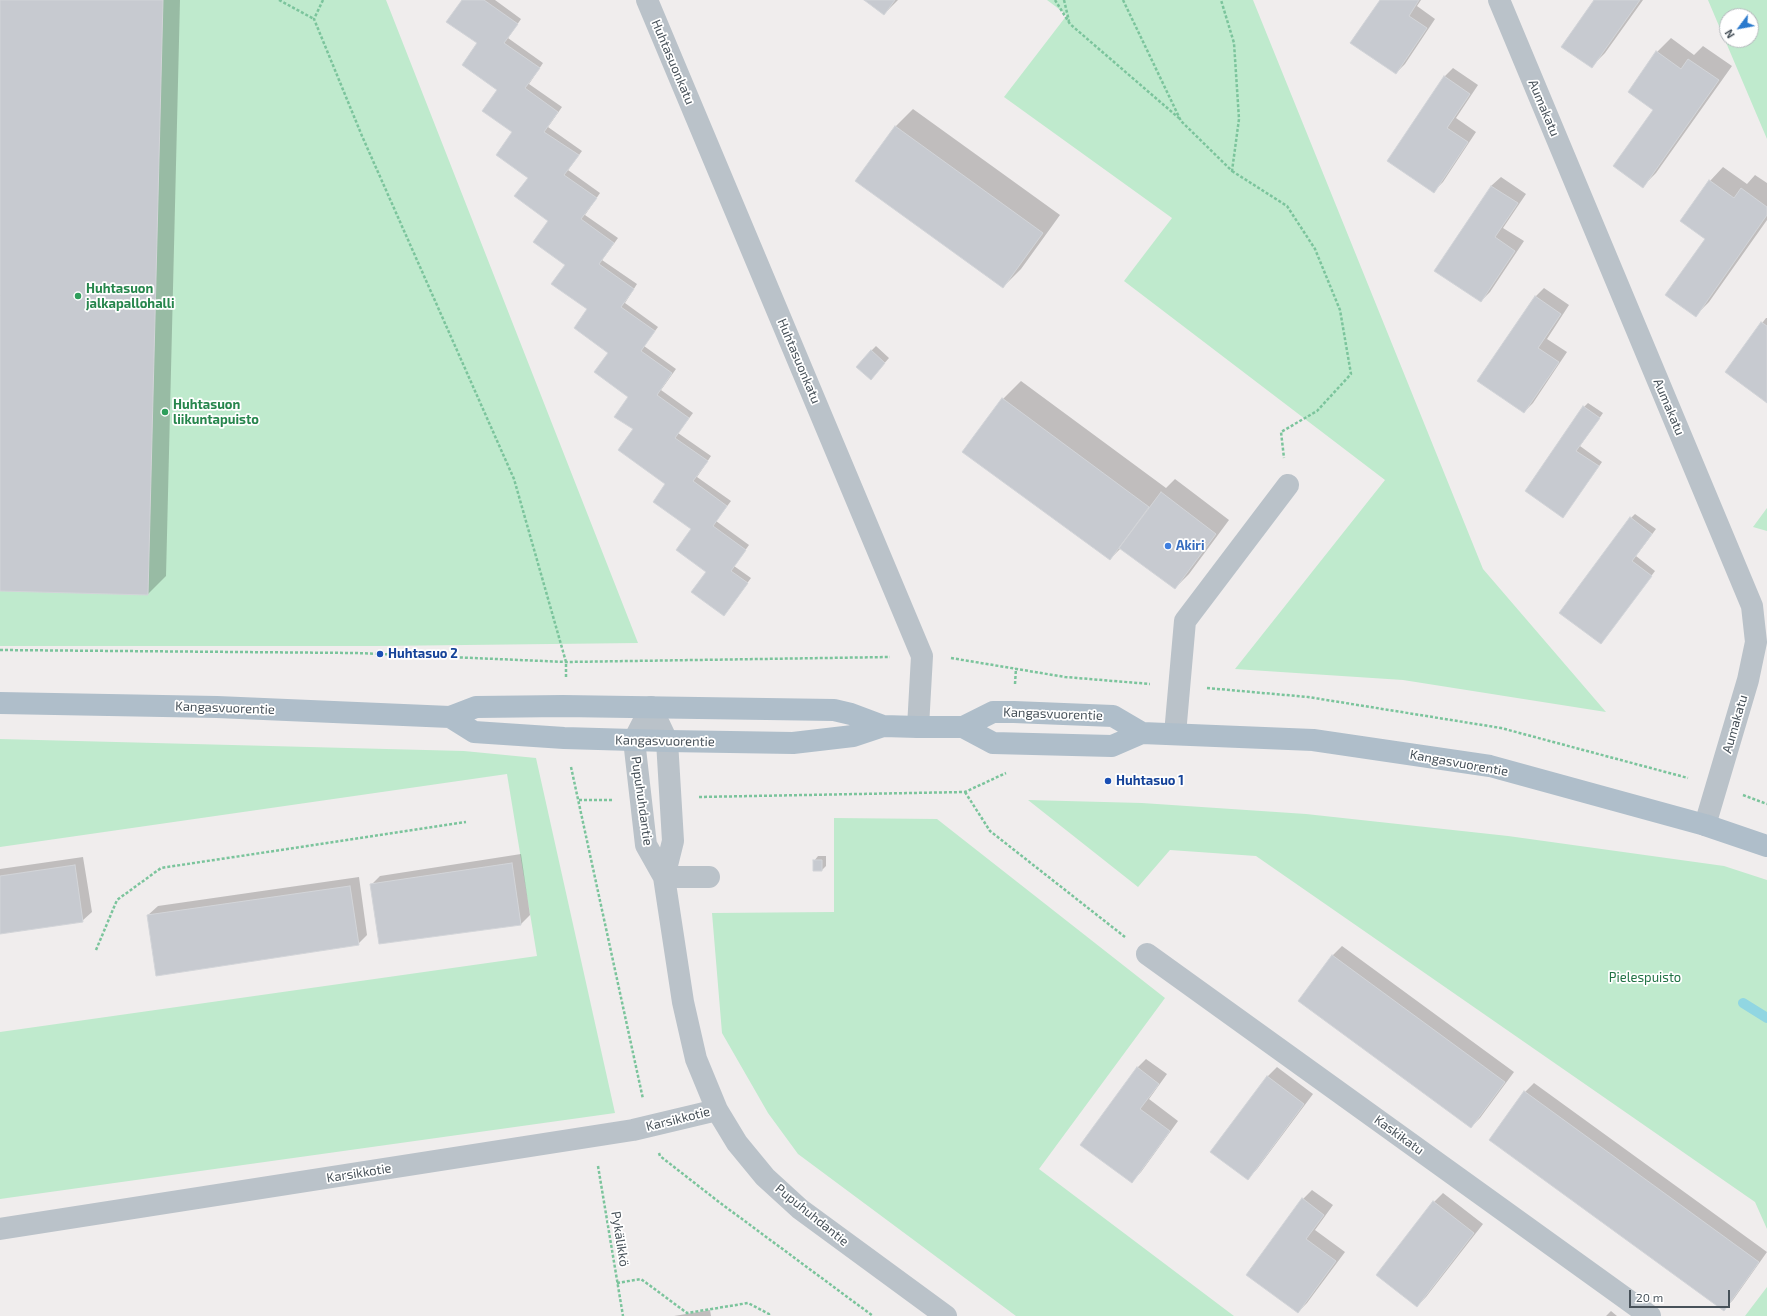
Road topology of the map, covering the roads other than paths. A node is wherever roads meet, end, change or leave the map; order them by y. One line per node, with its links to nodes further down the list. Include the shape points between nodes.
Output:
1 (647, 0): 9 (street, Huhtasuonkatu, via 922,656)
2 (1499, 0): 4 (street, Aumakatu)
3 (1288, 485): 12 (street, via 1185,621)
4 (1760, 604): 15 (street, Aumakatu, via 1748,680)
5 (0, 703): 7 (main road, Kangasvuorentie, via 217,707)
6 (651, 707): 7 (main road, Kangasvuorentie, via 476,707); 8 (main road, Kangasvuorentie, via 834,710); 13 (street, Pupuhuhdantie); 14 (street, Pupuhuhdantie)
7 (450, 718): 13 (main road, Kangasvuorentie, via 474,732)
8 (882, 726): 9 (main road, Kangasvuorentie); 14 (main road, Kangasvuorentie, via 853,736 793,743)
9 (918, 727): 10 (main road, Kangasvuorentie)
10 (963, 727): 11 (main road, Kangasvuorentie, via 993,742 1112,746); 11 (main road, Kangasvuorentie, via 993,712 1014,712 1113,716)
11 (1142, 733): 12 (main road, Kangasvuorentie)
12 (1174, 734): 15 (main road, Kangasvuorentie, via 1313,740 1490,766)
13 (634, 740): 14 (main road, Kangasvuorentie); 17 (street, Pupuhuhdantie, via 646,845)
14 (667, 741): 17 (street, Pupuhuhdantie, via 673,841)
15 (1705, 824): 16 (main road, Kangasvuorentie)
16 (1767, 846)
17 (664, 877): 18 (street); 20 (street, Pupuhuhdantie, via 683,1002 696,1058)
18 (710, 877)
19 (1147, 954): 23 (street, Kaskikatu)
20 (717, 1110): 21 (street, Karsikkotie, via 633,1130); 22 (street, Pupuhuhdantie, via 737,1143 765,1177 800,1209)
21 (0, 1229)
22 (946, 1316)
23 (1650, 1316)

